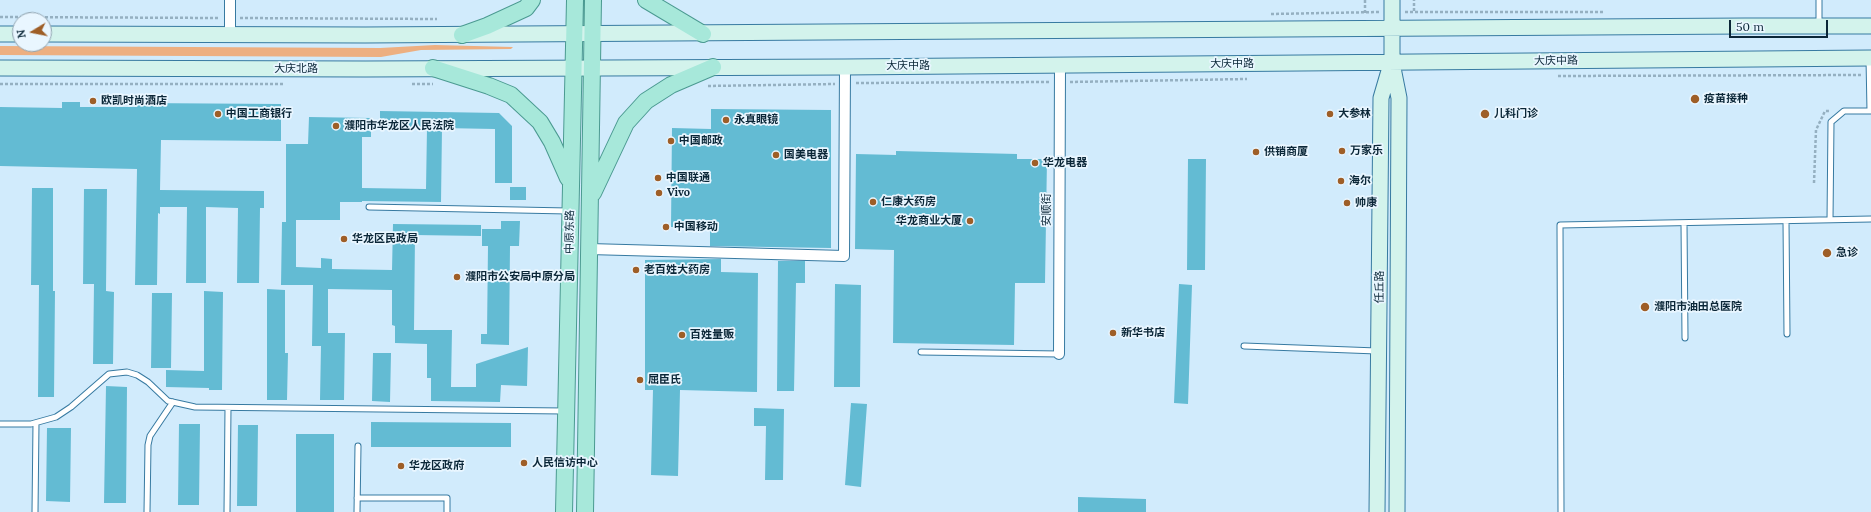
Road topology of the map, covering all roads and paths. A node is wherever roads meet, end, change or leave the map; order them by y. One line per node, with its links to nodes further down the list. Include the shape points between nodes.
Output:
1 (230, 0): 18 (street)
2 (532, 0): 22 (main road, via 526,8)
3 (575, 0): 19 (main road, 中原东路)
4 (593, 0): 20 (main road, 中原东路)
5 (646, 0): 21 (main road)
6 (1365, 0): 10 (path)
7 (1392, 0): 14 (main road, 任丘路)
8 (1414, 0): 11 (path)
9 (1819, 0): 12 (lane)
10 (1365, 12)
11 (1414, 12)
12 (1819, 26): 13 (main road); 14 (main road)
13 (1871, 26)
14 (1392, 28): 21 (main road); 24 (main road, 任丘路)
15 (0, 34): 16 (main road)
16 (12, 34)
17 (52, 34): 18 (main road)
18 (230, 34): 22 (main road)
19 (574, 34): 20 (main road); 22 (main road); 29 (main road, 中原东路)
20 (593, 34): 21 (main road); 30 (main road, 中原东路)
21 (703, 34)
22 (462, 35)
23 (1870, 58): 24 (main road, 大庆中路); 31 (lane)
24 (1392, 63): 25 (main road, 大庆中路); 56 (main road, 任丘路, via 1381,98); 74 (main road, 任丘路, via 1399,98)
25 (1060, 65): 26 (main road, 大庆中路); 35 (street, 安顺街)
26 (845, 66): 27 (main road, 大庆中路); 39 (street)
27 (713, 67): 30 (main road, 大庆中路); 45 (main road, via 671,85 646,100 626,123)
28 (0, 68): 32 (main road, 大庆北路)
29 (573, 68): 30 (main road, 大庆北路); 32 (main road, 大庆北路); 43 (main road, 中原东路)
30 (592, 68): 45 (main road, 中原东路)
31 (1869, 75): 33 (path); 42 (lane)
32 (434, 76): 38 (path); 43 (main road, via 489,86 511,95 540,122)
33 (1550, 76)
34 (1251, 79): 35 (path)
35 (1060, 82): 39 (path); 58 (street, 安顺街)
36 (0, 84): 37 (path)
37 (284, 84)
38 (410, 84)
39 (845, 84): 40 (path); 52 (street, via 844,256)
40 (703, 86)
41 (1844, 111): 42 (lane); 44 (path, via 1825,112 1820,119 1816,130); 49 (lane, via 1831,122)
42 (1870, 111)
43 (571, 183): 47 (main road, 中原东路)
44 (1814, 183)
45 (590, 200): 52 (main road, 中原东路)
46 (369, 207): 47 (lane)
47 (570, 211): 61 (main road, 中原东路)
48 (1871, 219): 49 (lane)
49 (1830, 220): 50 (lane)
50 (1786, 221): 51 (lane); 53 (lane)
51 (1684, 223): 54 (lane); 75 (lane, via 1560,225)
52 (589, 249): 72 (main road, 中原东路)
53 (1787, 334)
54 (1685, 338)
55 (1244, 346): 56 (lane)
56 (1379, 351): 73 (main road, 任丘路)
57 (921, 352): 58 (lane)
58 (1059, 354)
59 (173, 402): 60 (lane, via 195,407); 62 (lane, via 168,401 138,375 126,372 109,374 71,407 56,417); 67 (lane, via 149,440)
60 (228, 408): 61 (lane); 68 (lane)
61 (566, 411): 71 (main road, 中原东路)
62 (36, 423): 63 (lane); 66 (lane)
63 (0, 424)
64 (358, 446): 65 (lane)
65 (357, 498): 69 (lane); 70 (lane, via 447,498)
66 (35, 512)
67 (148, 512)
68 (227, 512)
69 (357, 512)
70 (447, 512)
71 (564, 512)
72 (585, 512)
73 (1377, 512)
74 (1397, 512)
75 (1561, 512)

